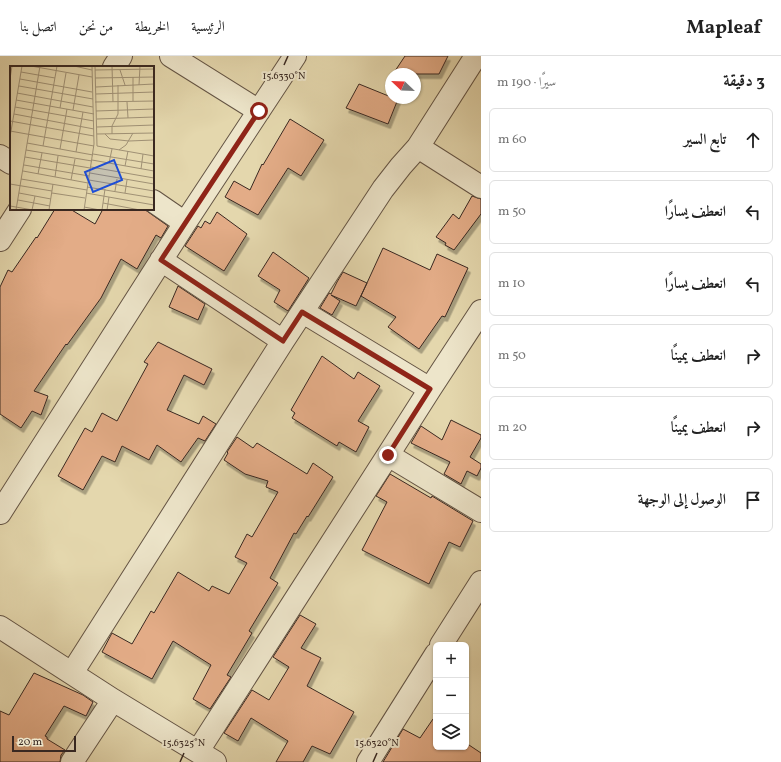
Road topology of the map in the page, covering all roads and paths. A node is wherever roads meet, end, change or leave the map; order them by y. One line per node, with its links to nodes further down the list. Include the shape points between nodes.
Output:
1 (121, 56): 5 (street)
2 (171, 56): 6 (street)
3 (295, 56): 6 (street)
4 (476, 56): 7 (street)
5 (115, 66)
6 (259, 111): 13 (street)
7 (418, 147): 10 (street); 17 (street, via 383,190)
8 (0, 156): 9 (street)
9 (10, 163)
10 (481, 187)
11 (154, 203): 13 (street)
12 (19, 210): 14 (street)
13 (185, 223): 15 (street)
14 (0, 240)
15 (161, 260): 18 (street); 22 (street)
16 (481, 311): 19 (street)
17 (302, 312): 18 (street); 19 (street)
18 (283, 341): 27 (street)
19 (430, 389): 20 (street)
20 (388, 455): 21 (street); 29 (street)
21 (481, 511)
22 (0, 513)
23 (481, 582): 25 (street)
24 (0, 627): 27 (street)
25 (443, 642)
26 (433, 659): 31 (street)
27 (72, 673): 28 (street)
28 (113, 700): 29 (street); 30 (street)
29 (207, 757)
30 (72, 762)
31 (368, 762)

